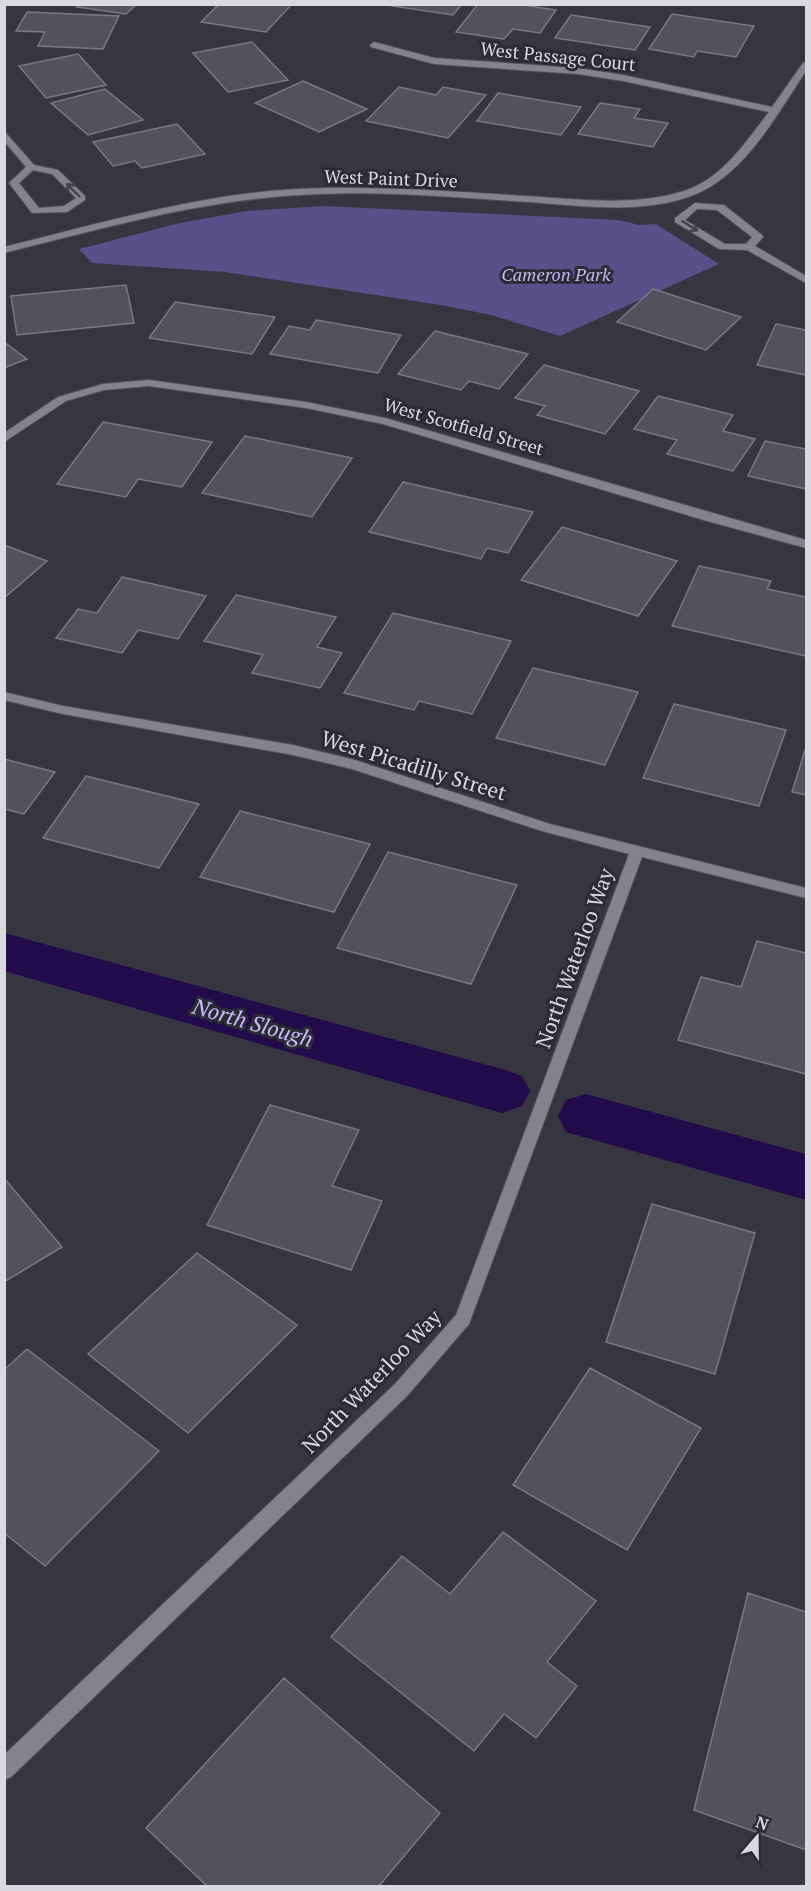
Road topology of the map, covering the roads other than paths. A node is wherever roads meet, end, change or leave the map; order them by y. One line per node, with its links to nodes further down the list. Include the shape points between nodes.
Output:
1 (374, 45): 3 (street, West Passage Court, via 434,61 623,78)
2 (807, 65): 3 (street, West Paint Drive)
3 (774, 110): 6 (street, West Paint Drive, via 727,170 709,184)
4 (4, 134): 5 (street)
5 (31, 167): 8 (street, one-way to 5, via 82,198 55,172); 8 (street, via 14,183 36,211)
6 (681, 195): 7 (street); 8 (street, West Paint Drive, via 617,204 357,191 295,192)
7 (695, 206): 9 (street, via 720,207 758,237); 9 (street, one-way to 9, via 679,219 723,247)
8 (76, 220): 10 (street)
9 (749, 247): 11 (street)
10 (4, 250)
11 (807, 280)
12 (4, 439): 13 (street, West Scotfield Street, via 62,399 103,387 149,383 306,405 385,421)
13 (807, 544)
14 (4, 696): 15 (street, West Picadilly Street, via 355,765 547,828)
15 (637, 852): 16 (street, West Picadilly Street); 17 (street, North Waterloo Way, via 463,1319 400,1390)
16 (807, 893)
17 (4, 1770)

